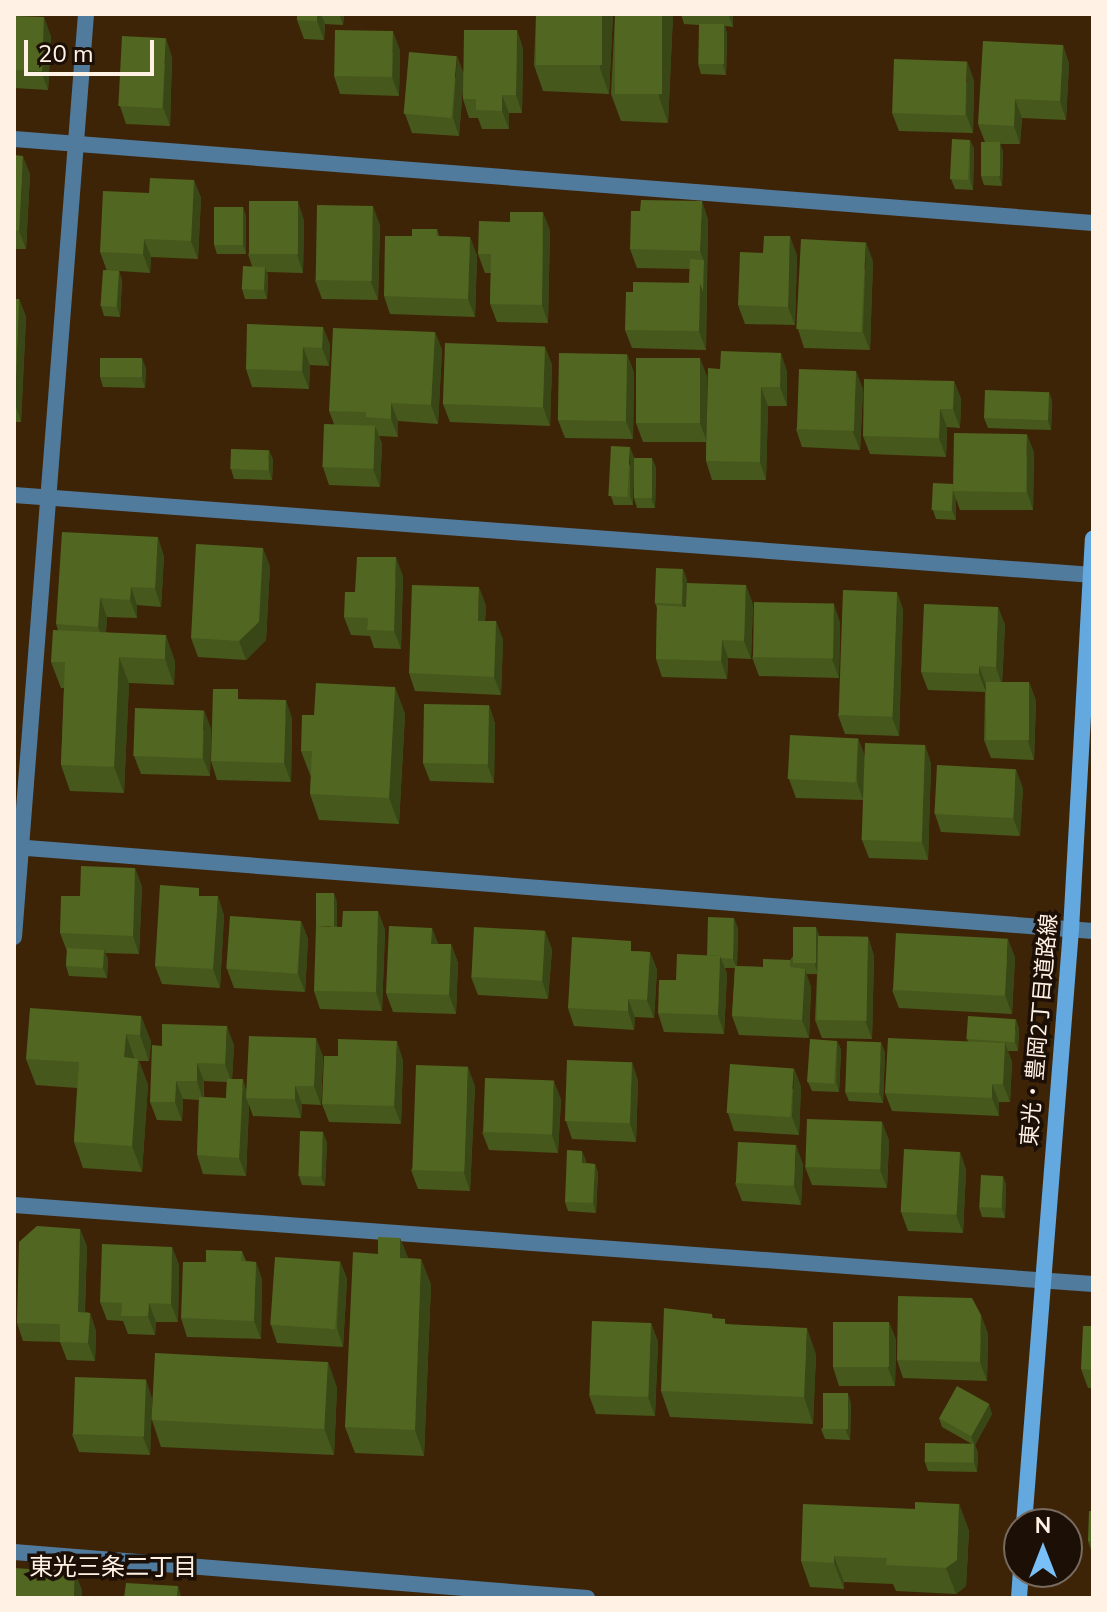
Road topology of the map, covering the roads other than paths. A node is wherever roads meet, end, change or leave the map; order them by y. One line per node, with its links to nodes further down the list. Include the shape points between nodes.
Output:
1 (86, 14): 3 (street)
2 (14, 139): 3 (street)
3 (76, 144): 4 (street); 6 (street)
4 (1093, 223)
5 (14, 495): 6 (street)
6 (48, 498): 8 (street); 9 (street)
7 (1093, 539): 8 (street, 東光・豊岡2丁目道路線)
8 (1092, 574): 10 (street, 東光・豊岡2丁目道路線)
9 (17, 848): 10 (street); 12 (street)
10 (1071, 930): 11 (street); 14 (street, 東光・豊岡2丁目道路線)
11 (1093, 931)
12 (14, 937)
13 (14, 1205): 14 (street)
14 (1042, 1280): 15 (street); 16 (street, 東光・豊岡2丁目道路線)
15 (1093, 1284)
16 (1025, 1508)
17 (14, 1552): 18 (street)
18 (587, 1598)

